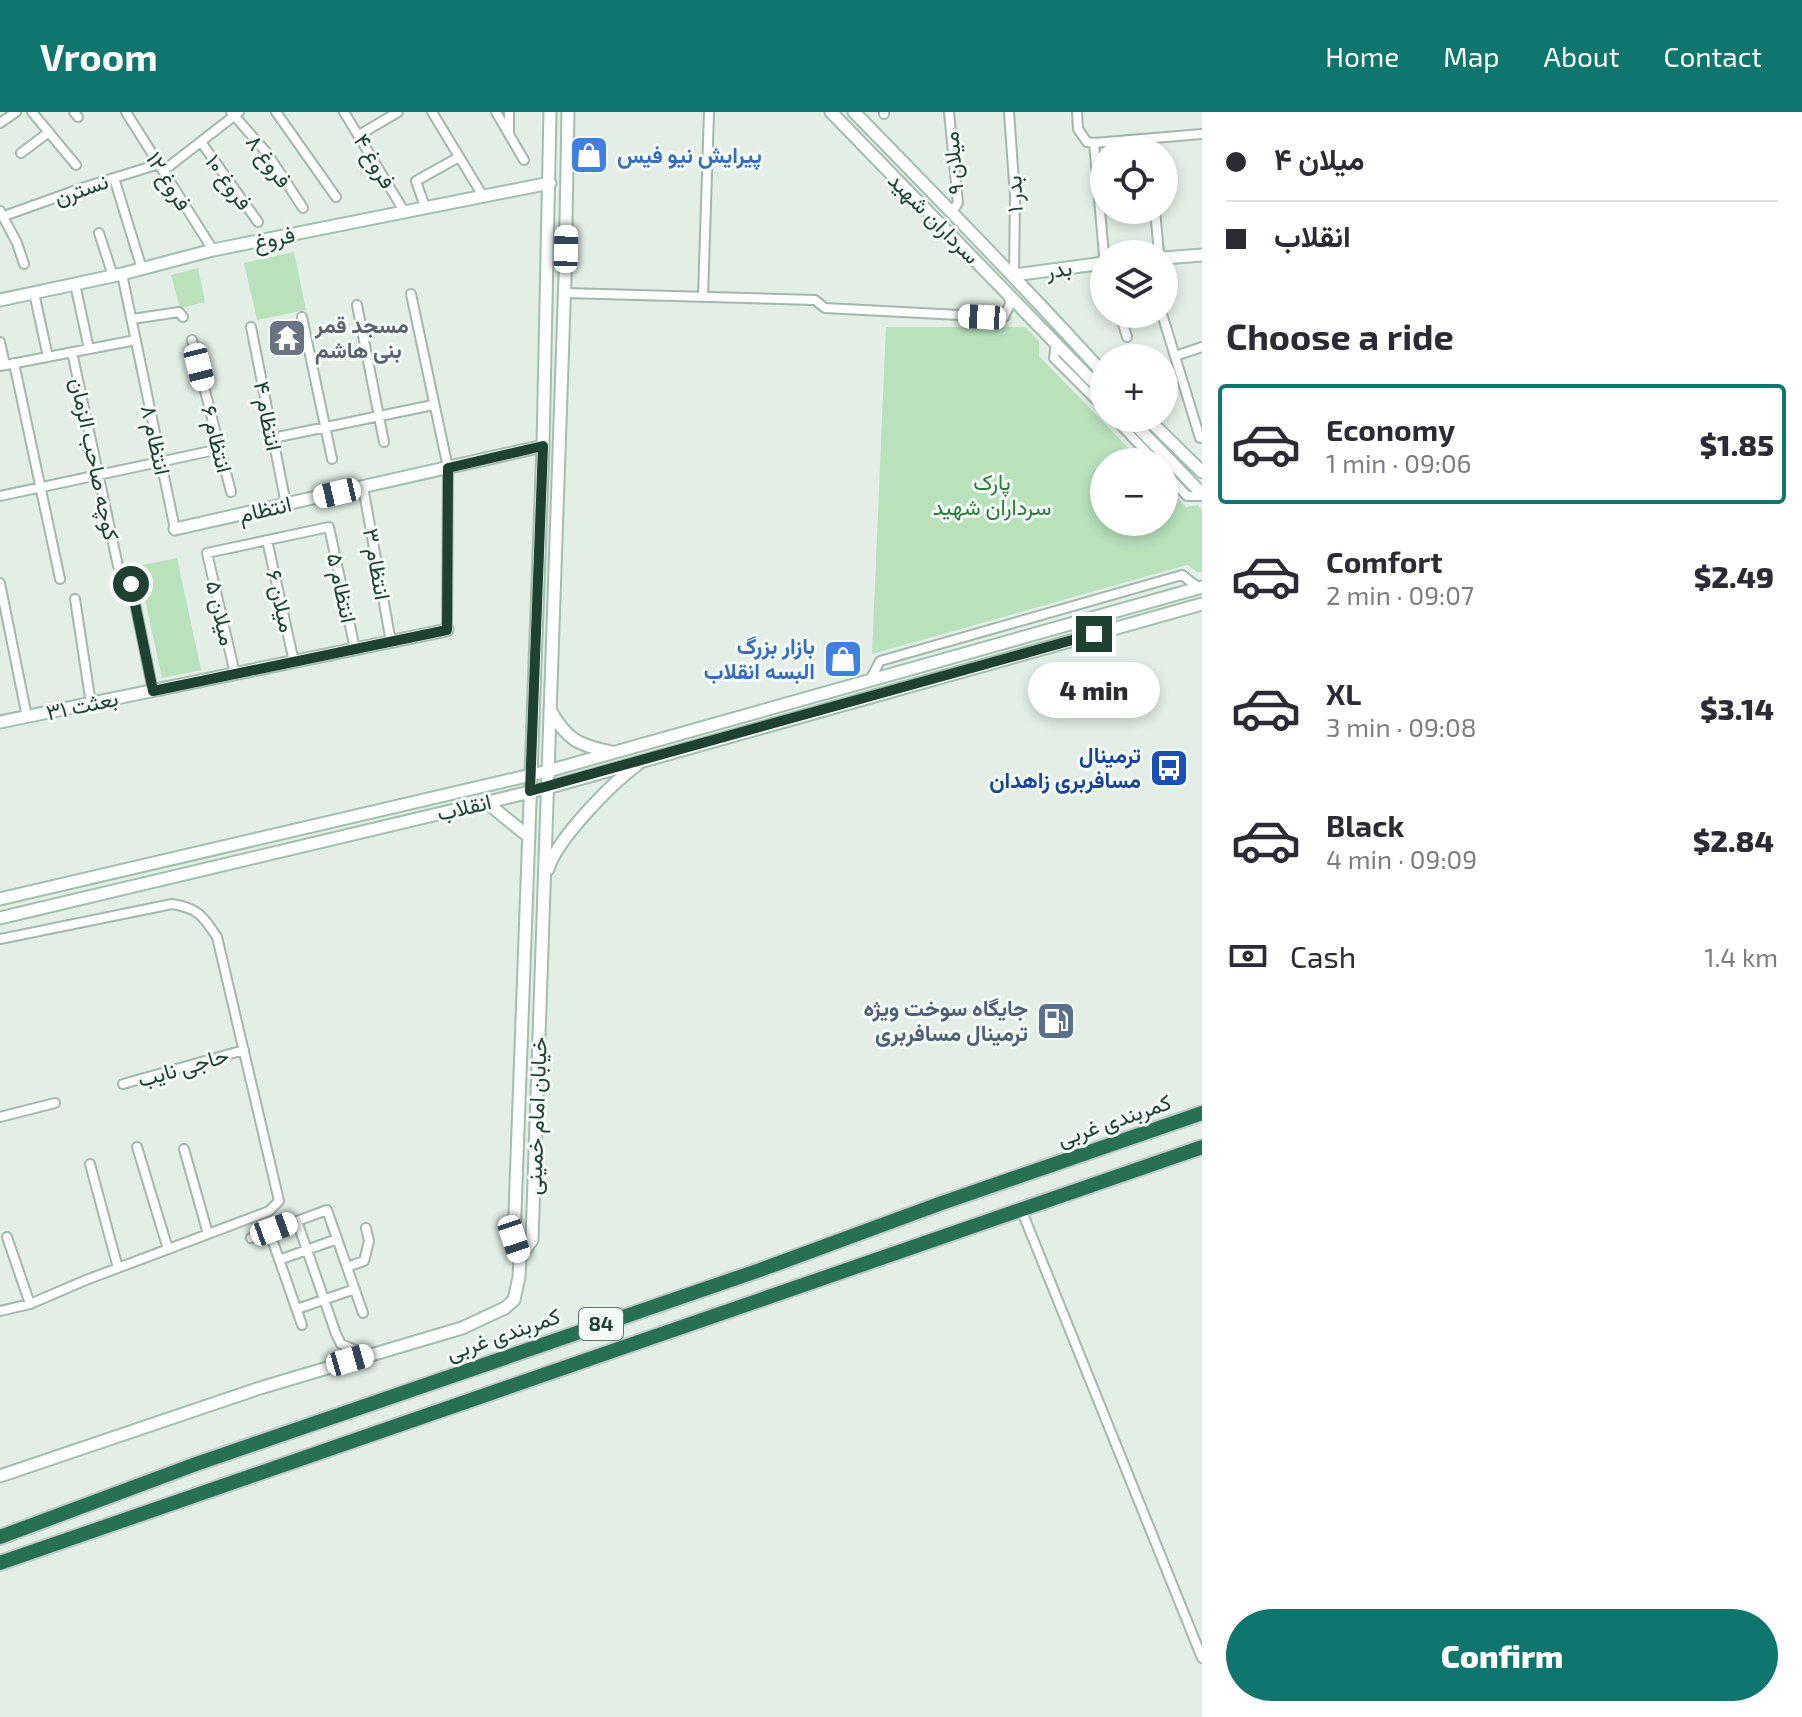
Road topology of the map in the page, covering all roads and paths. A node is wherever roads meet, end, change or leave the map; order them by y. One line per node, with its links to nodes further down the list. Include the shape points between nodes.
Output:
1 (16, 112): 20 (street)
2 (32, 112): 21 (street)
3 (126, 112): 32 (street, فروغ ۱۲)
4 (276, 112): 37 (street)
5 (344, 112): 24 (street, فروغ ۴)
6 (398, 112): 24 (street)
7 (432, 112): 29 (street)
8 (496, 112): 22 (street)
9 (509, 112): 22 (street)
10 (550, 112): 34 (main road, خیابان امام خمینی)
11 (568, 112): 55 (main road, خیابان امام خمینی)
12 (709, 112): 61 (street)
13 (831, 112): 38 (main road, سرداران شهید)
14 (854, 112): 19 (main road, سرداران شهید)
15 (949, 112): 42 (street, میلان ۹, via 958,203)
16 (1009, 112): 53 (street, بدر ۱)
17 (1077, 112): 27 (street, via 1078,129)
18 (234, 113): 26 (street); 40 (street, فروغ ۸)
19 (865, 118): 35 (main road, سرداران شهید)
20 (0, 123)
21 (49, 132): 28 (street); 31 (street)
22 (509, 133): 30 (street)
23 (1202, 134): 25 (street)
24 (359, 135): 41 (street, فروغ ۴)
25 (1178, 136)
26 (201, 142): 32 (street); 44 (street, فروغ ۱۰)
27 (1090, 142)
28 (21, 153)
29 (459, 157): 36 (street); 39 (street, via 416,181)
30 (524, 160)
31 (76, 165)
32 (161, 168): 33 (street, نسترن); 46 (street, فروغ ۱۲)
33 (114, 178): 43 (street, نسترن); 51 (street)
34 (550, 183): 36 (main road, فروغ); 54 (main road, خیابان امام خمینی)
35 (927, 190): 38 (main road); 42 (main road, سرداران شهید)
36 (483, 196): 39 (main road, فروغ)
37 (336, 197)
38 (917, 202): 60 (main road, سرداران شهید)
39 (425, 207): 41 (main road, فروغ)
40 (303, 208)
41 (404, 211): 46 (main road, فروغ)
42 (951, 213): 53 (main road, سرداران شهید)
43 (2, 214): 49 (street)
44 (258, 222)
45 (99, 233): 52 (street, انتظام ۸)
46 (213, 250): 51 (main road, فروغ)
47 (1202, 255): 48 (main road)
48 (1178, 257)
49 (24, 264)
50 (1090, 265): 53 (main road, بدر)
51 (142, 269): 52 (main road, فروغ)
52 (118, 275): 56 (main road, فروغ); 66 (street, انتظام ۸)
53 (1014, 275): 79 (main road, سرداران شهید)
54 (548, 276): 55 (main road); 93 (main road, خیابان امام خمینی)
55 (565, 277): 58 (main road, خیابان امام خمینی)
56 (75, 284): 57 (main road, فروغ); 75 (street)
57 (34, 293): 62 (main road, فروغ); 78 (street)
58 (565, 293): 61 (street); 125 (main road, خیابان امام خمینی)
59 (411, 294): 84 (street)
60 (1009, 294): 61 (street, via 1004,317 825,308 815,300); 73 (main road, سرداران شهید)
61 (703, 297)
62 (0, 300)
63 (357, 305): 85 (street)
64 (183, 317): 66 (street, via 179,312)
65 (302, 317): 86 (street)
66 (132, 319): 70 (street, انتظام ۸)
67 (251, 327): 90 (street, انتظام ۴)
68 (1124, 328): 69 (street)
69 (1127, 337)
70 (136, 340): 75 (street); 97 (street, انتظام ۸)
71 (192, 340): 95 (street, انتظام ۶)
72 (0, 342): 80 (street)
73 (1056, 343): 82 (main road, سرداران شهید); 83 (street, via 1054,358)
74 (1202, 347): 77 (street)
75 (89, 349): 76 (street)
76 (72, 352): 78 (street); 100 (street, کوچه صاحب الزمان)
77 (1178, 355)
78 (48, 357): 80 (street)
79 (1090, 359)
80 (6, 365): 103 (street)
81 (1178, 366): 91 (street)
82 (1090, 378)
83 (1090, 394)
84 (433, 405): 85 (street); 98 (street)
85 (380, 417): 86 (street); 92 (street)
86 (325, 428): 90 (street); 96 (street)
87 (1127, 432): 94 (street)
88 (1142, 432): 105 (main road)
89 (1161, 432): 99 (main road)
90 (273, 438): 107 (street, انتظام ۴)
91 (1200, 438)
92 (384, 442)
93 (543, 446): 98 (main road, انتظام); 131 (main road, خیابان امام خمینی)
94 (1143, 448)
95 (220, 449): 97 (street); 104 (street, انتظام ۶)
96 (332, 459)
97 (161, 463): 100 (street); 108 (street, انتظام ۸)
98 (448, 468): 102 (main road, انتظام); 117 (street)
99 (1202, 472)
100 (99, 476): 103 (street); 110 (street, کوچه صاحب الزمان)
101 (1178, 486): 105 (street, via 1187,496)
102 (363, 487): 107 (main road, انتظام); 118 (street, انتظام ۳)
103 (40, 488): 106 (street); 111 (street)
104 (231, 492)
105 (1202, 495)
106 (0, 496)
107 (286, 504): 108 (main road, انتظام)
108 (175, 529)
109 (267, 540): 119 (street, انتظام ۵, via 329,527); 120 (street, میلان ۶); 121 (street, میلان ۵, via 207,553)
110 (118, 566)
111 (60, 579)
112 (0, 583): 126 (street)
113 (131, 584): 123 (street)
114 (1200, 588): 122 (main road, انقلاب); 122 (street, via 1182,575 880,661)
115 (75, 599): 124 (street)
116 (1202, 604): 129 (main road, انقلاب)
117 (447, 630): 118 (main road, بعثت ۳۱)
118 (391, 642): 119 (main road, بعثت ۳۱)
119 (355, 649): 120 (main road, بعثت ۳۱)
120 (294, 662): 121 (main road, بعثت ۳۱)
121 (235, 674): 123 (main road, بعثت ۳۱)
122 (869, 682): 128 (main road, انقلاب)
123 (153, 691): 124 (main road, بعثت ۳۱)
124 (91, 704): 126 (main road, بعثت ۳۱)
125 (550, 710): 128 (main road, via 572,740); 130 (main road, خیابان امام خمینی)
126 (27, 717): 127 (main road, بعثت ۳۱)
127 (0, 722)
128 (616, 752): 130 (main road, انقلاب)
129 (644, 761): 133 (main road, انقلاب); 140 (main road, via 613,786 558,848)
130 (548, 771): 131 (main road, انقلاب); 133 (main road, خیابان امام خمینی)
131 (531, 774): 132 (main road, انقلاب); 134 (main road, خیابان امام خمینی)
132 (499, 781): 135 (main road); 138 (main road, انقلاب)
133 (547, 788): 134 (main road, انقلاب); 140 (main road, خیابان امام خمینی)
134 (530, 791): 135 (main road, انقلاب); 137 (main road, خیابان امام خمینی)
135 (502, 798): 136 (main road, انقلاب)
136 (486, 802): 137 (main road); 139 (main road, انقلاب)
137 (529, 837): 165 (main road, خیابان امام خمینی, via 514,1239)
138 (161, 860): 139 (main road); 141 (main road, انقلاب)
139 (166, 878): 142 (main road, انقلاب)
140 (544, 881): 165 (main road, خیابان امام خمینی, via 532,1240)
141 (0, 899)
142 (14, 915): 143 (main road, انقلاب); 144 (street)
143 (0, 918)
144 (18, 935): 145 (street); 146 (street, via 172,904 189,906 217,937)
145 (0, 939)
146 (244, 1050): 147 (street, حاجی نایب); 158 (street, via 279,1201 269,1211)
147 (123, 1084)
148 (55, 1103): 150 (street)
149 (1202, 1113): 180 (highway, کمربندی غربی / 84)
150 (0, 1117)
151 (137, 1147): 163 (street)
152 (1202, 1147): 155 (highway, 84)
153 (184, 1149): 158 (street)
154 (90, 1164): 168 (street)
155 (1021, 1209): 181 (highway, 84); 182 (street)
156 (297, 1221): 160 (street); 161 (street, via 327,1210); 164 (street)
157 (366, 1228): 167 (street, via 364,1261)
158 (208, 1234): 163 (street)
159 (7, 1237): 171 (street)
160 (251, 1238)
161 (337, 1239): 164 (street); 167 (street)
162 (273, 1242): 166 (street)
163 (168, 1249): 168 (street)
164 (307, 1251): 166 (street); 170 (street)
165 (520, 1257): 175 (main road, via 514,1300)
166 (279, 1260): 172 (street)
167 (347, 1267): 169 (street)
168 (118, 1268): 171 (street)
169 (355, 1289): 170 (street); 174 (street)
170 (325, 1300): 172 (street); 177 (street, via 341,1344)
171 (30, 1304): 173 (street)
172 (297, 1309): 176 (street)
173 (0, 1311)
174 (363, 1313)
175 (489, 1315): 177 (main road); 179 (main road)
176 (302, 1325)
177 (358, 1351): 178 (main road)
178 (0, 1469)
179 (0, 1476)
180 (0, 1537)
181 (0, 1563)
182 (1202, 1658)

